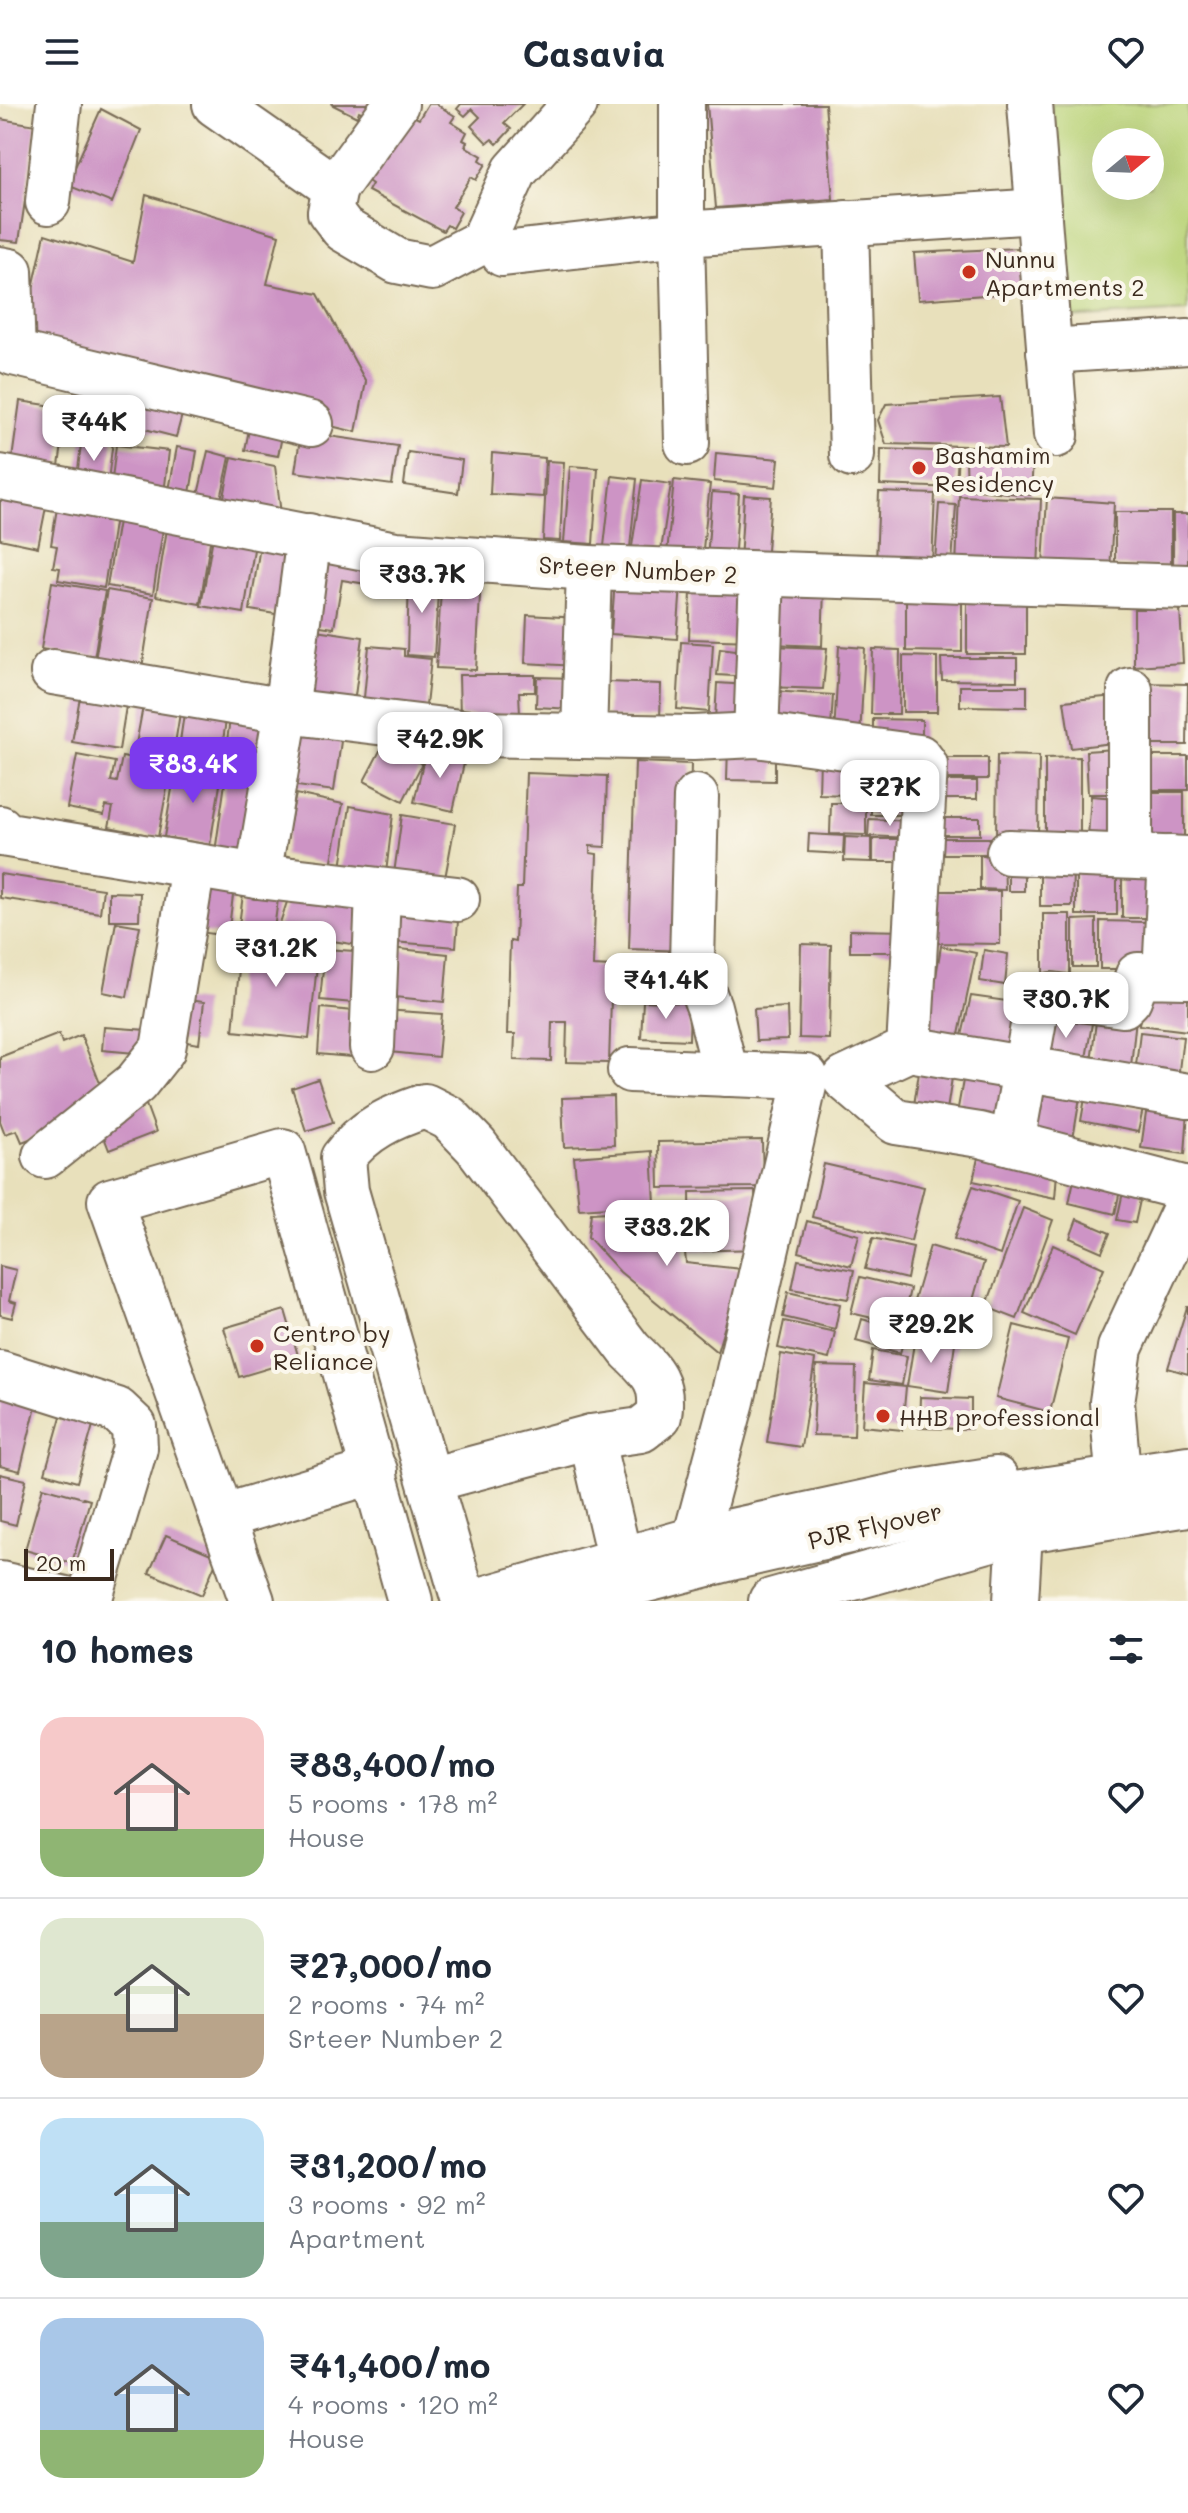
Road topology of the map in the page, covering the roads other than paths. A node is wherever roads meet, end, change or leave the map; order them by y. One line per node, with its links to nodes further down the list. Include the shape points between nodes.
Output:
1 (59, 104): 8 (main road)
2 (215, 104): 7 (main road)
3 (396, 104): 7 (main road)
4 (575, 104): 7 (main road, via 515,171 483,241 432,268 397,261 343,229 330,212)
5 (682, 104): 11 (main road)
6 (1030, 104): 9 (main road)
7 (335, 188)
8 (48, 202)
9 (1039, 211): 10 (main road); 15 (main road)
10 (846, 223): 11 (main road); 19 (main road)
11 (682, 234): 12 (main road); 18 (main road)
12 (503, 254)
13 (0, 269): 16 (main road, via 10,271 13,353)
14 (1188, 342): 15 (main road)
15 (1049, 351): 17 (main road)
16 (311, 424)
17 (1056, 435)
18 (687, 443)
19 (852, 455)
20 (0, 477): 21 (main road, Srteer Number 2)
21 (309, 536): 22 (main road, Srteer Number 2, via 396,554); 27 (main road)
22 (589, 568): 23 (main road, Srteer Number 2); 29 (main road)
23 (762, 575): 24 (main road, Srteer Number 2); 28 (main road)
24 (1188, 587)
25 (53, 672): 27 (main road)
26 (1130, 690): 33 (main road)
27 (286, 711): 29 (main road, via 477,734); 35 (main road)
28 (756, 735): 29 (main road); 40 (main road, via 919,757 924,780)
29 (584, 736)
30 (696, 797): 43 (main road, via 692,963)
31 (1, 831): 34 (main road)
32 (1009, 852): 33 (main road)
33 (1163, 858): 38 (main road)
34 (193, 866): 35 (main road); 47 (main road, via 163,1049 136,1083)
35 (258, 876): 36 (main road)
36 (378, 892): 37 (main road); 39 (main road)
37 (457, 899)
38 (1176, 976): 41 (main road, via 1136,976 1123,1005 1042,998)
39 (372, 1047)
40 (909, 1049): 41 (main road); 44 (main road)
41 (1027, 1068): 45 (main road); 46 (main road)
42 (630, 1070): 43 (main road)
43 (726, 1074): 44 (main road)
44 (825, 1078): 46 (main road, via 896,1122); 61 (main road)
45 (1188, 1096)
46 (1012, 1143): 48 (main road)
47 (45, 1156)
48 (1188, 1189)
49 (1182, 1229): 53 (main road, via 1120,1348 1112,1402)
50 (0, 1373): 65 (main road, via 117,1410 134,1426 135,1448)
51 (591, 1437): 56 (main road); 56 (main road, via 641,1430 659,1416 662,1395 651,1370 630,1350 476,1146 449,1118 425,1106 393,1117 357,1139 343,1158 346,1191); 62 (main road)
52 (1188, 1450): 53 (main road)
53 (1117, 1461): 61 (main road, via 908,1493)
54 (1188, 1468): 70 (main road, PJR Flyover, via 1002,1496)
55 (375, 1471): 59 (main road); 59 (main road, via 283,1151 110,1201); 67 (main road)
56 (430, 1480): 68 (main road)
57 (1188, 1484): 71 (main road, PJR Flyover, via 1001,1514)
58 (1188, 1504): 60 (main road)
59 (222, 1517): 66 (main road)
60 (1020, 1531): 72 (main road); 73 (main road)
61 (695, 1539): 62 (main road)
62 (620, 1561): 69 (main road)
63 (0, 1584): 64 (main road)
64 (74, 1601)
65 (89, 1601)
66 (252, 1601)
67 (410, 1601)
68 (464, 1601)
69 (476, 1601)
70 (565, 1601)
71 (677, 1601)
72 (771, 1601)
73 (1016, 1601)

